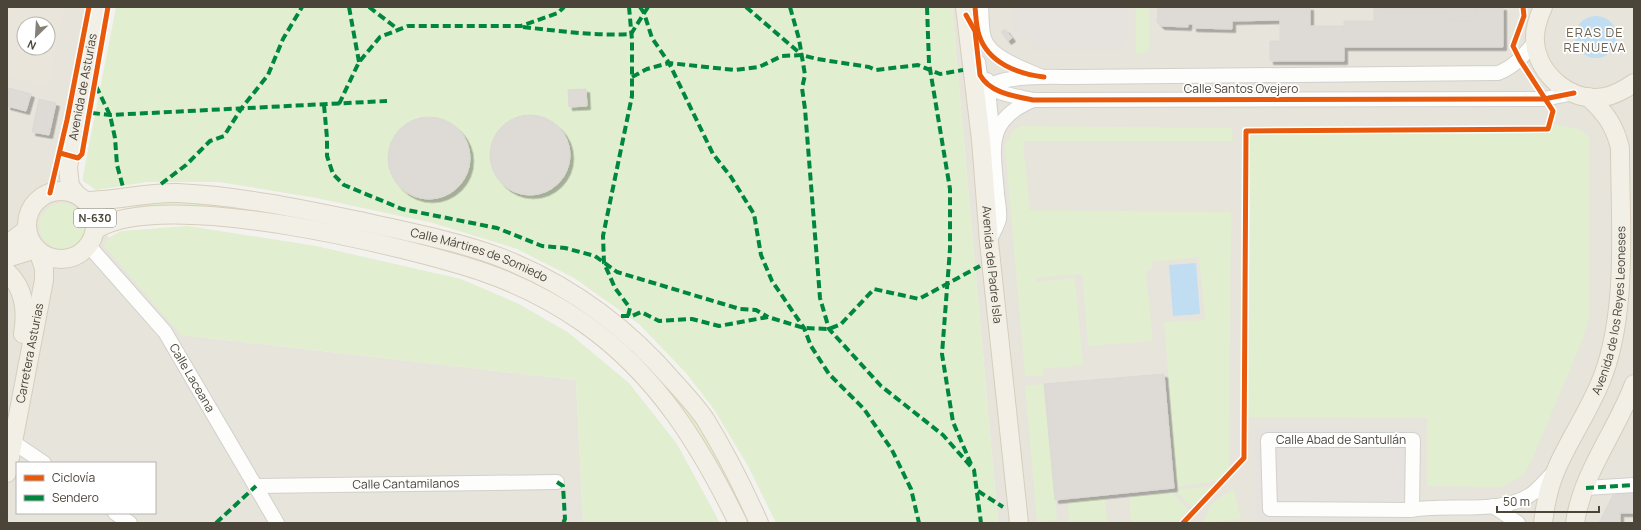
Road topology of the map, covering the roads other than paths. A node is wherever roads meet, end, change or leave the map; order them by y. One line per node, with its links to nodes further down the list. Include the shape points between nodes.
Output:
1 (98, 7): 12 (main road, Avenida de Asturias)
2 (1543, 7): 4 (main road, via 1537,23)
3 (970, 10): 5 (street); 8 (street, via 980,75); 11 (main road, Avenida del Padre Isla)
4 (1535, 42): 6 (street, Calle Santos Ovejero, via 1520,60 1498,73 1223,78); 9 (main road, Avenida de los Reyes Leoneses, via 1539,59 1548,74 1560,86)
5 (987, 43): 6 (street, Calle Santos Ovejero, via 1003,60); 8 (street)
6 (1044, 77): 8 (street, Calle Santos Ovejero, via 1012,79)
7 (1634, 83): 9 (main road, via 1621,92 1603,97)
8 (988, 86): 10 (street, Calle Santos Ovejero); 11 (street, via 982,94)
9 (1581, 95): 10 (street, Calle Santos Ovejero, via 1544,99); 27 (main road, Avenida de los Reyes Leoneses, via 1602,109 1613,125 1620,148 1620,292 1616,330 1604,373)
10 (1033, 100): 11 (street, Calle Santos Ovejero, via 1006,116)
11 (987, 141): 40 (main road, Avenida del Padre Isla, via 989,242)
12 (68, 167): 13 (main road, Avenida de Asturias, via 59,184); 14 (main road, Avenida de Asturias / N-630, via 70,186)
13 (50, 193): 14 (main road, N-630, via 68,192); 15 (main road, via 32,206 27,217)
14 (81, 198): 16 (main road, N-630, via 95,219); 39 (main road, Calle Mártires de Somiedo, via 100,201 124,196 175,193 253,200 409,232 474,249 526,269 555,283 595,308 621,327 654,359 704,417 732,464)
15 (27, 229): 17 (main road); 18 (main road)
16 (92, 238): 20 (main road, via 74,257); 31 (street, Calle Laceana, via 165,332); 38 (main road, Calle Mártires de Somiedo, via 105,223 127,218 176,214 210,215 324,233 409,251 518,286 585,324 636,368 689,433 716,478)
17 (7, 242)
18 (37, 250): 19 (main road); 20 (main road, via 55,259); 22 (main road, Carretera Asturias, via 44,268)
19 (7, 258)
20 (65, 260): 22 (main road, via 54,267)
21 (7, 272): 24 (main road, via 18,287 25,306 26,318 15,387)
22 (44, 280): 24 (main road, Carretera Asturias)
23 (1634, 384): 32 (main road, via 1626,405 1597,459)
24 (20, 405): 25 (main road, Carretera Asturias)
25 (13, 442): 26 (street); 28 (main road, Carretera Asturias)
26 (43, 462)
27 (1555, 471): 33 (street, Calle Abad de Santullán, via 1532,494 1513,502); 42 (main road, Avenida de los Reyes Leoneses)
28 (7, 473)
29 (557, 482): 31 (street, Calle Cantamilanos)
30 (1634, 485): 32 (street)
31 (256, 486): 37 (street, Calle Laceana)
32 (1586, 488): 43 (main road)
33 (1493, 506): 34 (street, Calle Abad de Santullán); 41 (street)
34 (1412, 510): 34 (street, Calle Abad de Santullán, via 1413,440 1268,440 1270,509)
35 (116, 514): 36 (street)
36 (130, 523)
37 (276, 523)
38 (738, 523)
39 (760, 523)
40 (1019, 523)
41 (1518, 523)
42 (1543, 523)
43 (1575, 523)

